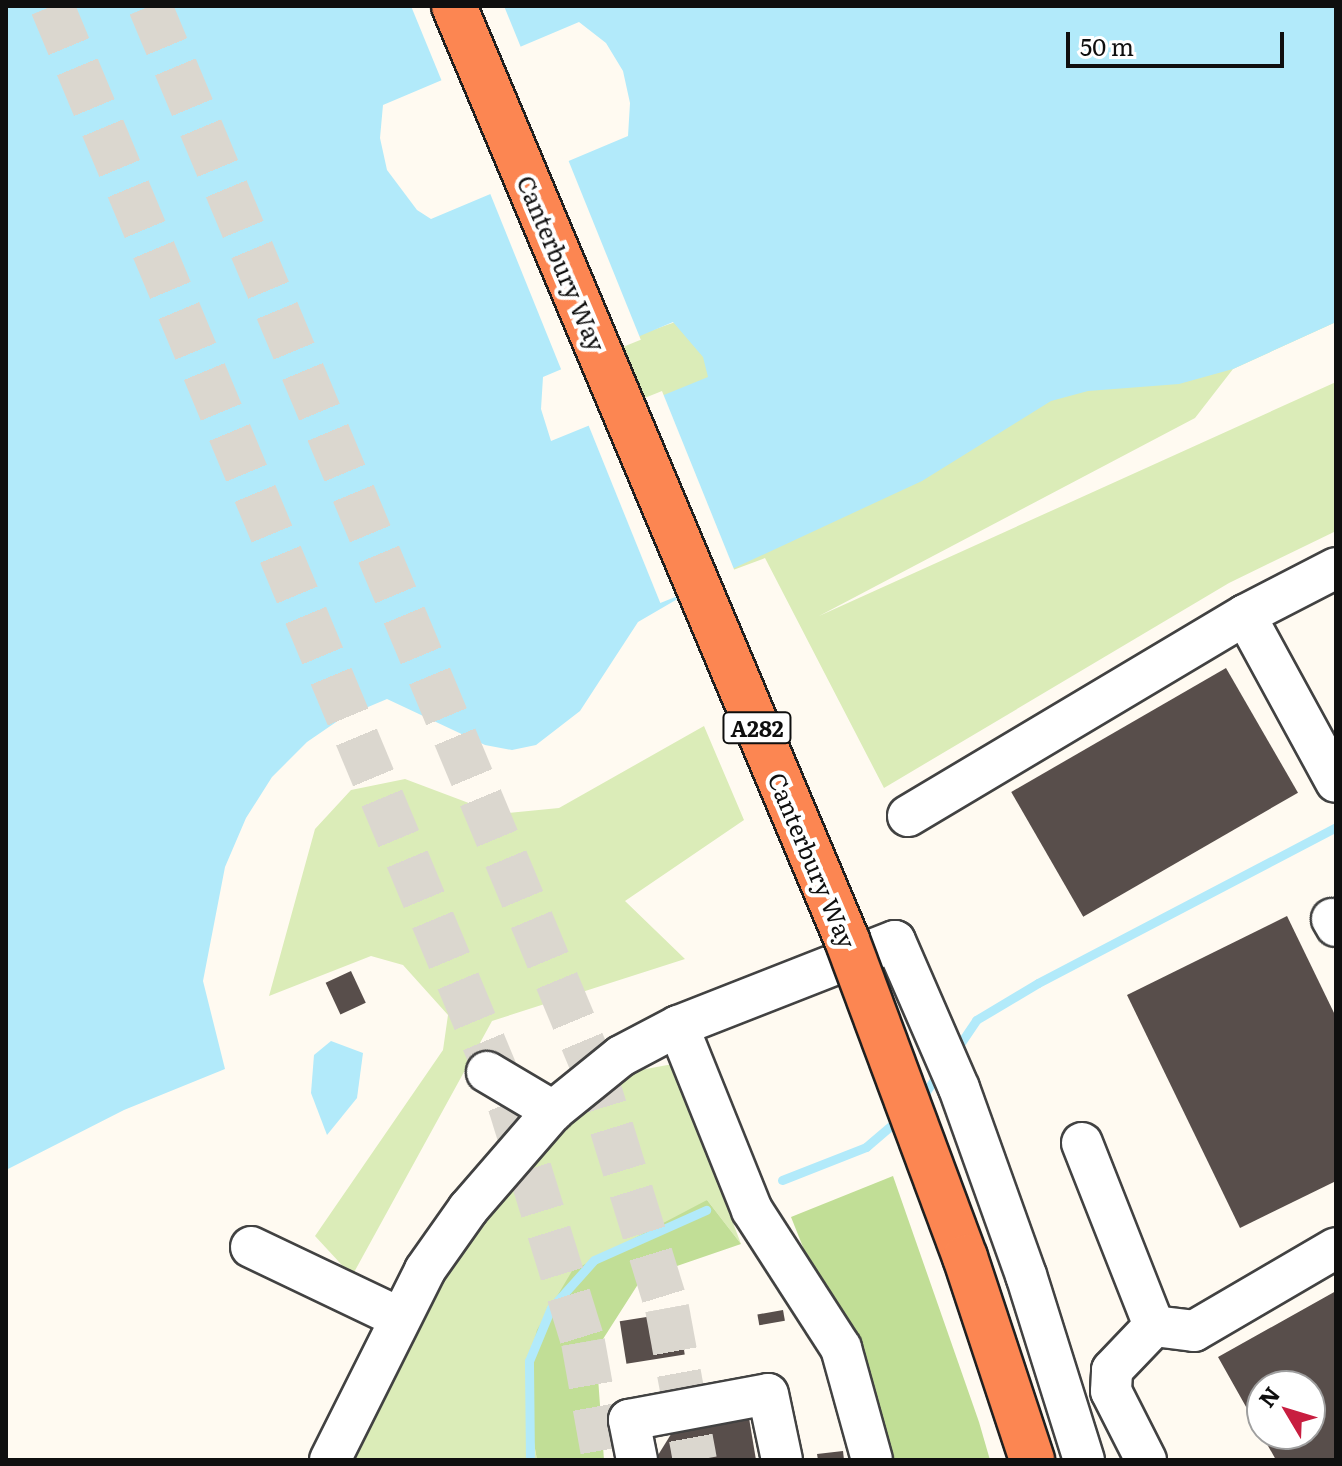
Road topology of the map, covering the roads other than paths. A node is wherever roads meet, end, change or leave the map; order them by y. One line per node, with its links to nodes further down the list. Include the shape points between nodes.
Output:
1 (454, 6): 18 (highway, Canterbury Way / A282, bridge, via 847,940 965,1257)
2 (1336, 568): 3 (street)
3 (1245, 615): 4 (street); 5 (street)
4 (1336, 782)
5 (908, 816)
6 (678, 1026): 8 (street, via 621,1056); 17 (street, via 752,1210 841,1348); 19 (street, via 895,941 959,1088)
7 (487, 1072): 8 (street)
8 (553, 1111): 12 (street, via 468,1209)
9 (1082, 1143): 13 (street)
10 (251, 1247): 12 (street)
11 (1336, 1248): 13 (street, via 1194,1331)
12 (398, 1317): 14 (street)
13 (1154, 1326): 20 (street, via 1112,1370 1111,1391)
14 (330, 1460)
15 (637, 1460): 16 (street, via 629,1420 768,1394)
16 (782, 1460)
17 (872, 1460)
18 (1032, 1460)
19 (1084, 1460)
20 (1146, 1460)

